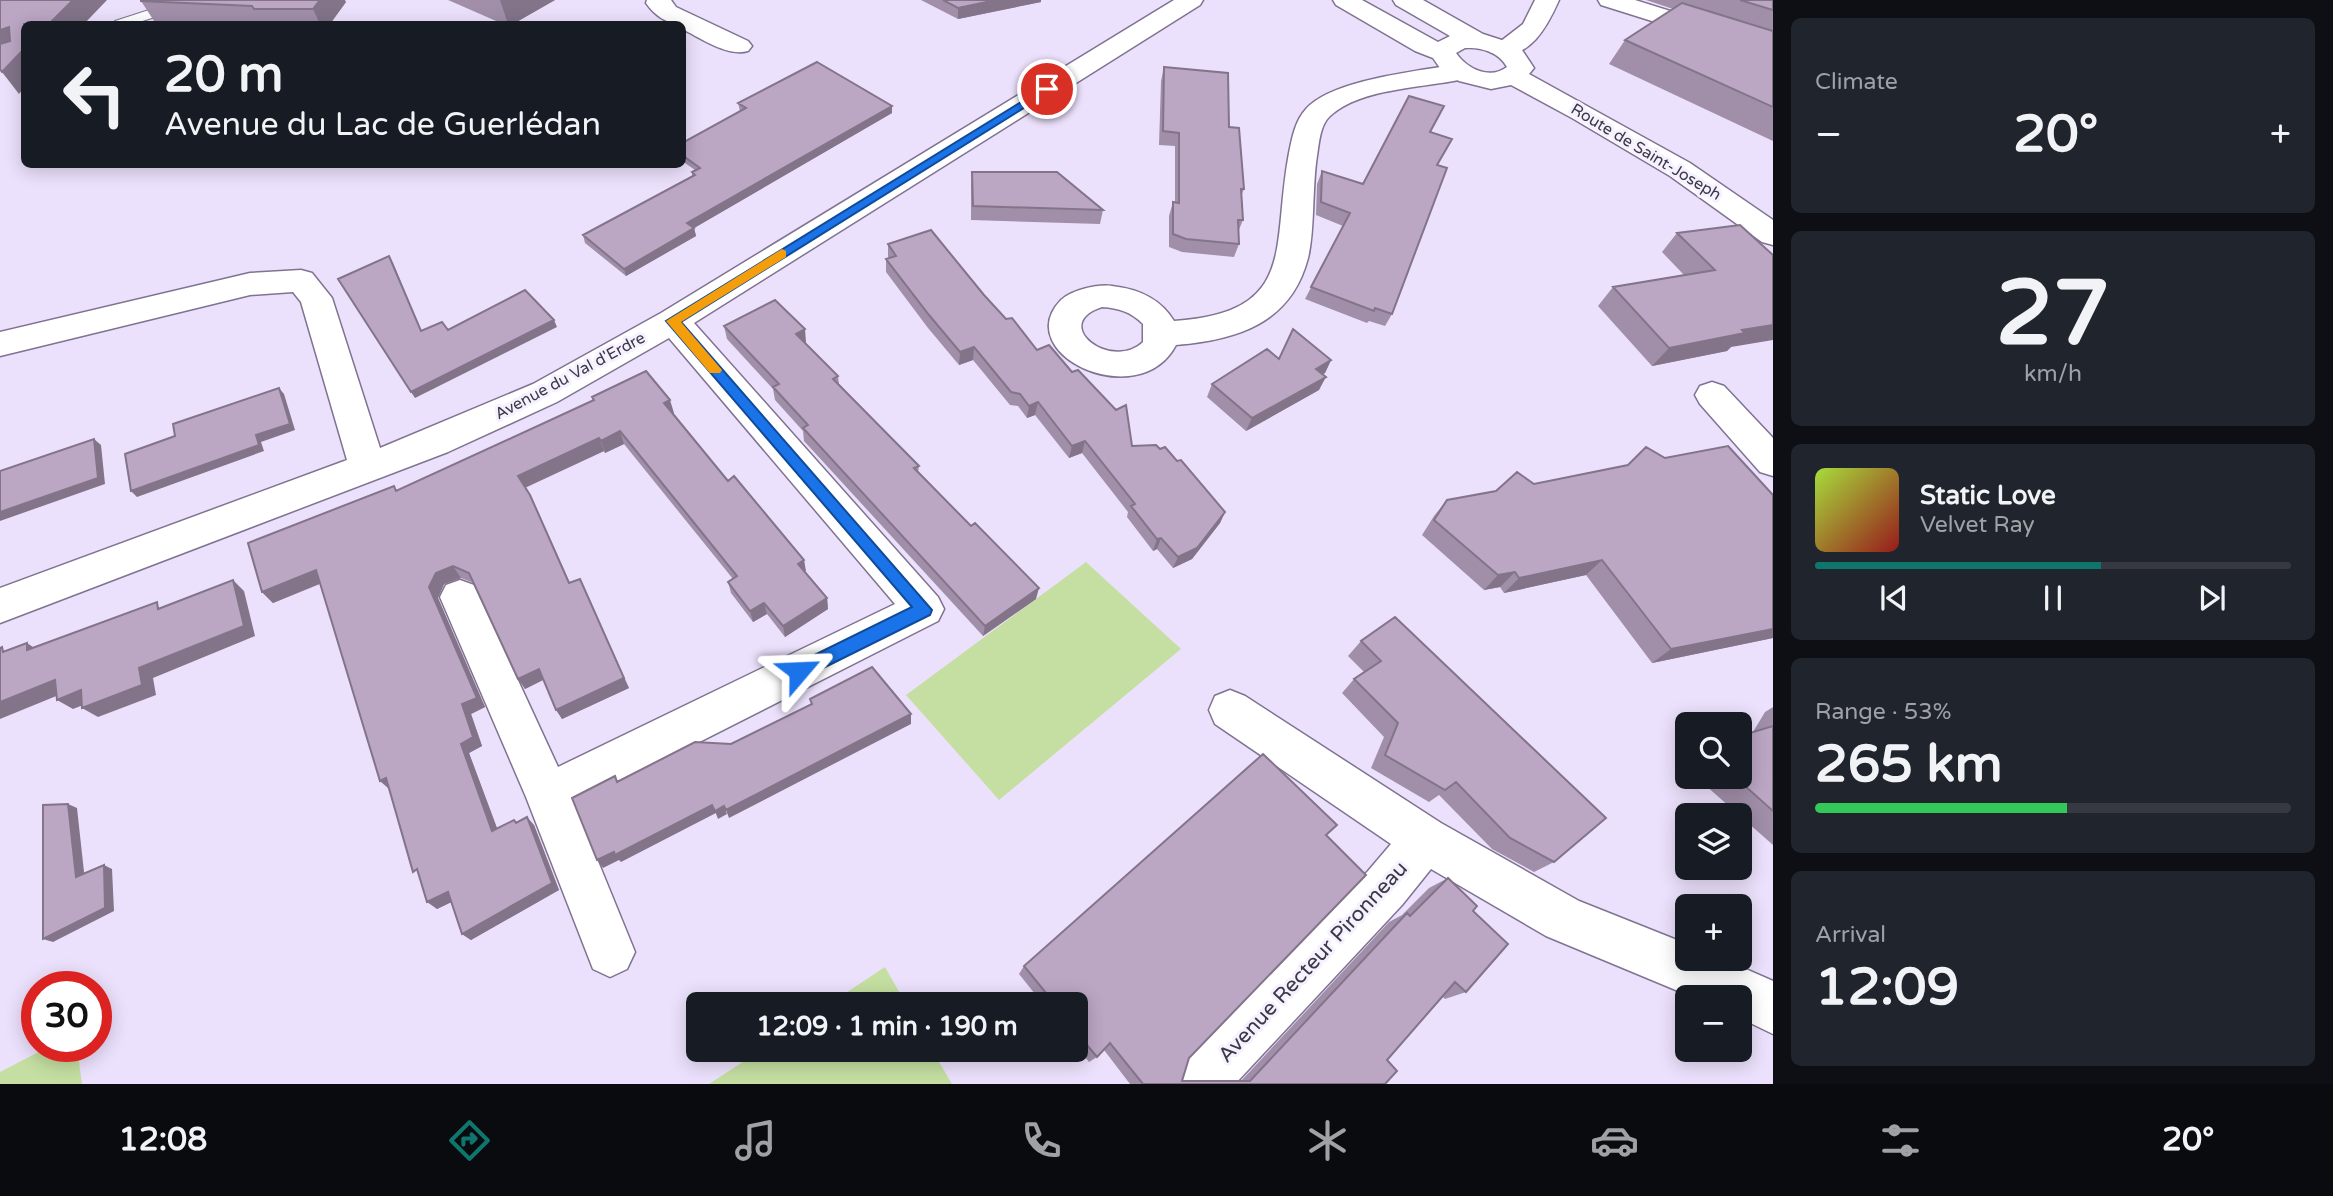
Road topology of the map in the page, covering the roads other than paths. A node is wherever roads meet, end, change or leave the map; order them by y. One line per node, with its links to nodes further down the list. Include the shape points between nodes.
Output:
1 (194, 0): 8 (lane)
2 (659, 0): 10 (street, via 667,12)
3 (1191, 0): 16 (street, Avenue du Val d'Erdre)
4 (1345, 0): 13 (street)
5 (1405, 0): 9 (street)
6 (1547, 0): 11 (street, via 1532,32)
7 (1610, 0): 12 (street)
8 (129, 21)
9 (1475, 40): 11 (street); 13 (street, via 1447,46)
10 (739, 46)
11 (1505, 48): 14 (street, via 1521,68)
12 (1773, 51)
13 (1451, 63): 14 (street, via 1478,79); 17 (street, via 1344,95 1316,114 1306,133 1293,257 1273,296 1252,315 1227,328)
14 (1515, 76): 15 (street, Route de Saint-Joseph, via 1676,168)
15 (1773, 235)
16 (673, 321): 21 (street, Avenue du Val d'Erdre, via 514,408); 25 (street, via 924,610)
17 (1161, 334)
18 (0, 344): 21 (street, via 250,284 301,281 316,298)
19 (1712, 395): 20 (street)
20 (1773, 462)
21 (368, 468): 23 (street, Avenue du Val d'Erdre)
22 (460, 597): 25 (street)
23 (0, 606)
24 (1230, 710): 26 (street)
25 (548, 795): 27 (street)
26 (1425, 839): 28 (street, via 1563,919 1745,993); 29 (street, Avenue Recteur Pironneau, via 1385,888)
27 (610, 952)
28 (1773, 1009)
29 (1199, 1084)

